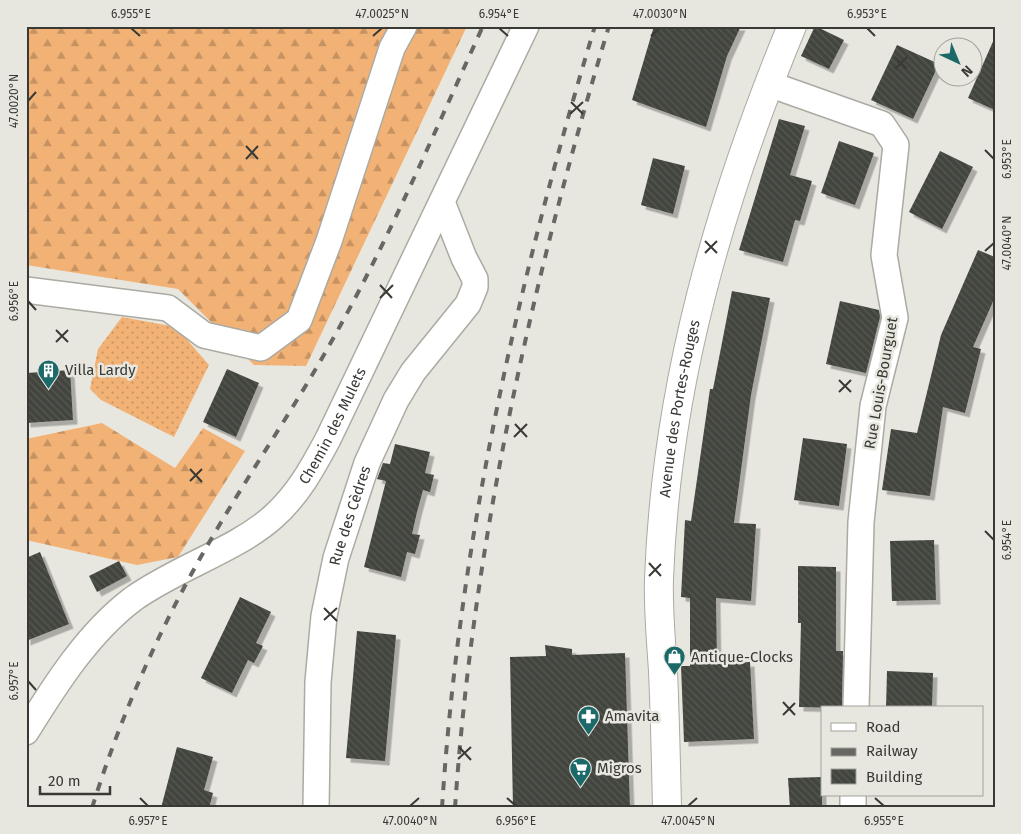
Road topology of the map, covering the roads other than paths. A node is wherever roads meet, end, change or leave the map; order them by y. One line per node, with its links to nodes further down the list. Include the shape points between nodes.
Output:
1 (404, 26): 8 (street, via 392,48 329,241 299,320 261,348 204,335 168,308)
2 (526, 26): 5 (street, Chemin des Mulets)
3 (792, 26): 4 (main road, Avenue des Portes-Rouges)
4 (769, 84): 9 (street, Rue Louis-Bourguet, via 882,124 896,146 884,255 895,318 873,406 861,522); 12 (main road, Avenue des Portes-Rouges, via 737,167 709,261 686,357 666,482 659,590)
5 (442, 202): 6 (street, Chemin des Mulets); 7 (street, Rue des Cèdres)
6 (420, 249): 7 (street); 10 (street, Chemin des Mulets, via 328,440 292,497 262,525 153,585 117,612 66,672)
7 (464, 258): 11 (street, Rue des Cèdres, via 475,279 472,295 413,372 396,400 367,463 336,558 324,616 318,682)
8 (26, 290)
9 (856, 706)
10 (26, 732)
11 (316, 808)
12 (667, 808)

